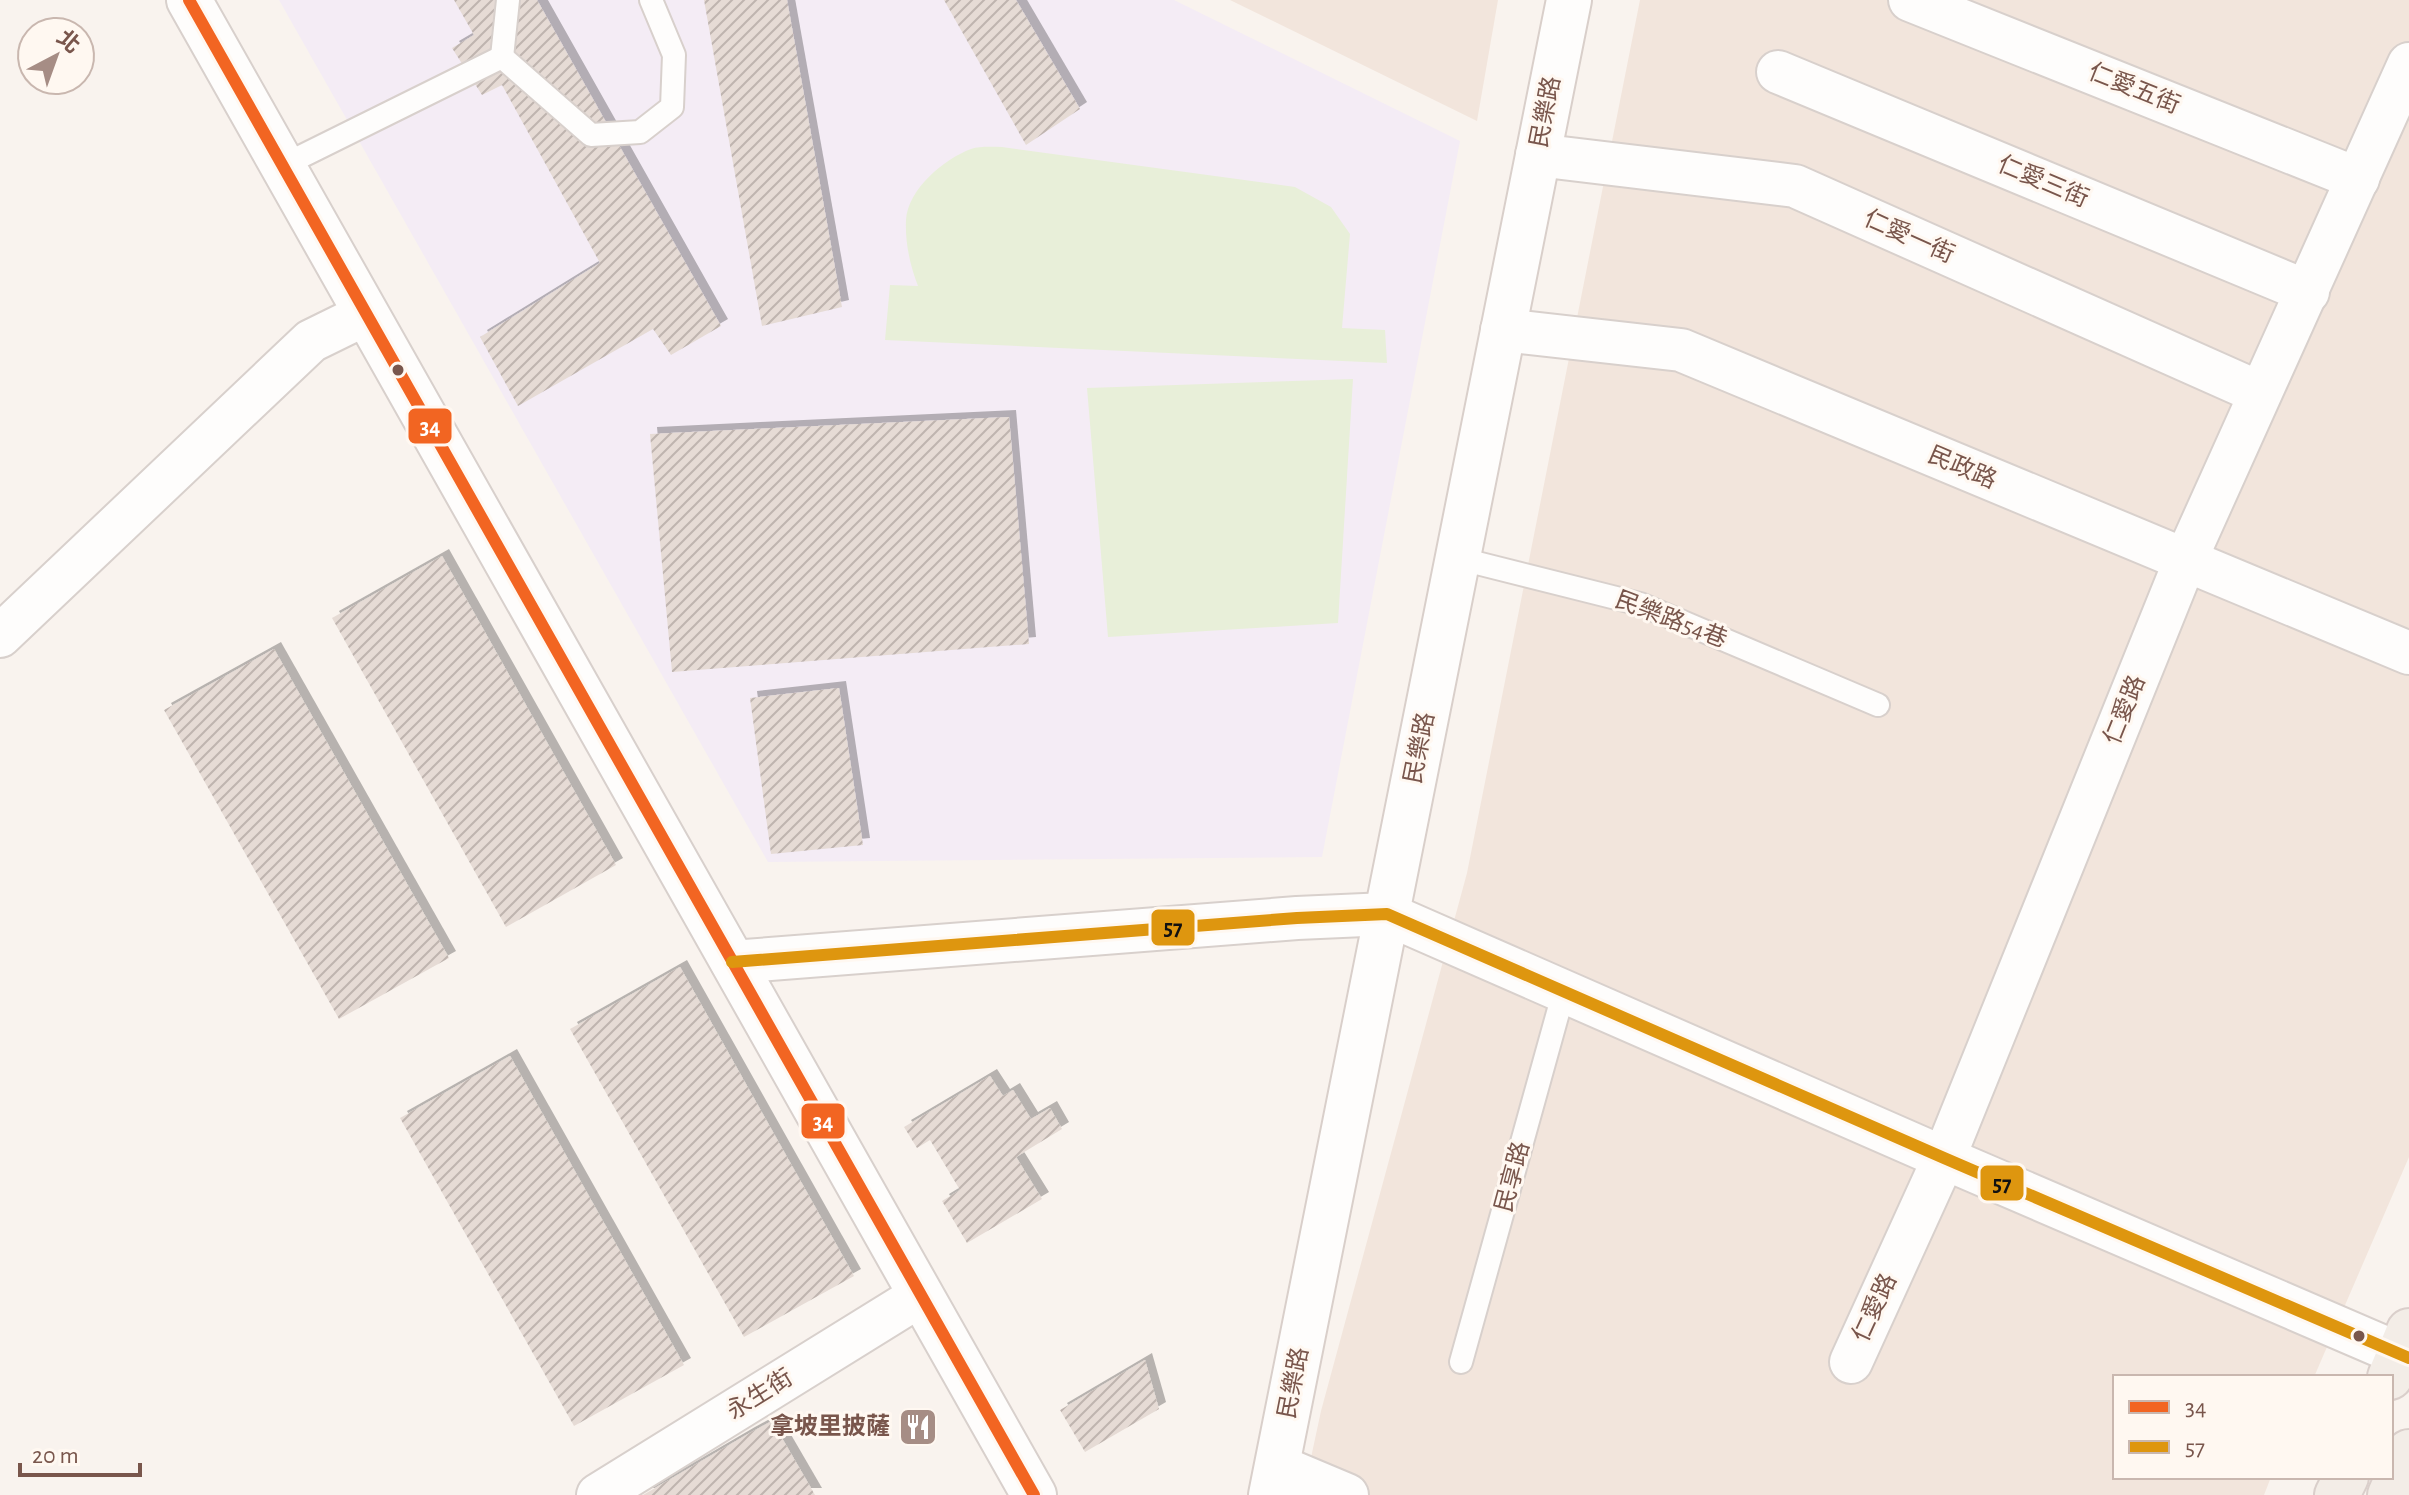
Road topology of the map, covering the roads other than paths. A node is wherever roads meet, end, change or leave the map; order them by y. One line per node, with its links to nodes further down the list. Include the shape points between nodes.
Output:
1 (189, 0): 10 (street)
2 (508, 0): 6 (lane)
3 (651, 0): 6 (lane, via 674,55 672,107 640,132 591,135)
4 (1569, 0): 9 (street, 民樂路)
5 (1910, 0): 11 (street, 仁愛五街)
6 (502, 57): 10 (lane)
7 (2409, 64): 11 (street, 仁愛路)
8 (1778, 72): 12 (street, 仁愛三街)
9 (1537, 155): 14 (street, 民樂路); 15 (street, 仁愛一街, via 1795,186)
10 (282, 166): 13 (street)
11 (2358, 179): 12 (street, 仁愛路)
12 (2308, 292): 15 (street, 仁愛路)
13 (366, 314): 18 (street, via 311,341); 22 (street)
14 (1502, 330): 16 (street, 民樂路); 17 (street, 民政路, via 1681,350)
15 (2260, 393): 17 (street, 仁愛路)
16 (1457, 558): 20 (lane, 民樂路54巷, via 1640,604); 21 (street, 民樂路)
17 (2185, 561): 19 (street, 民政路); 24 (street, 仁愛路)
18 (0, 636)
19 (2409, 653)
20 (1878, 705)
21 (1387, 914): 22 (street); 23 (street); 30 (street, 民樂路)
22 (732, 962): 25 (street)
23 (1564, 991): 24 (street); 27 (lane, 民享路)
24 (1944, 1158): 26 (street); 28 (street, 仁愛路)
25 (921, 1295): 31 (street, 永生街); 32 (street)
26 (2402, 1355)
27 (1461, 1362)
28 (1851, 1362)
29 (2409, 1452): 34 (main road)
30 (1274, 1481): 33 (street)
31 (598, 1495)
32 (1034, 1495)
33 (1347, 1495)
34 (2390, 1495)

